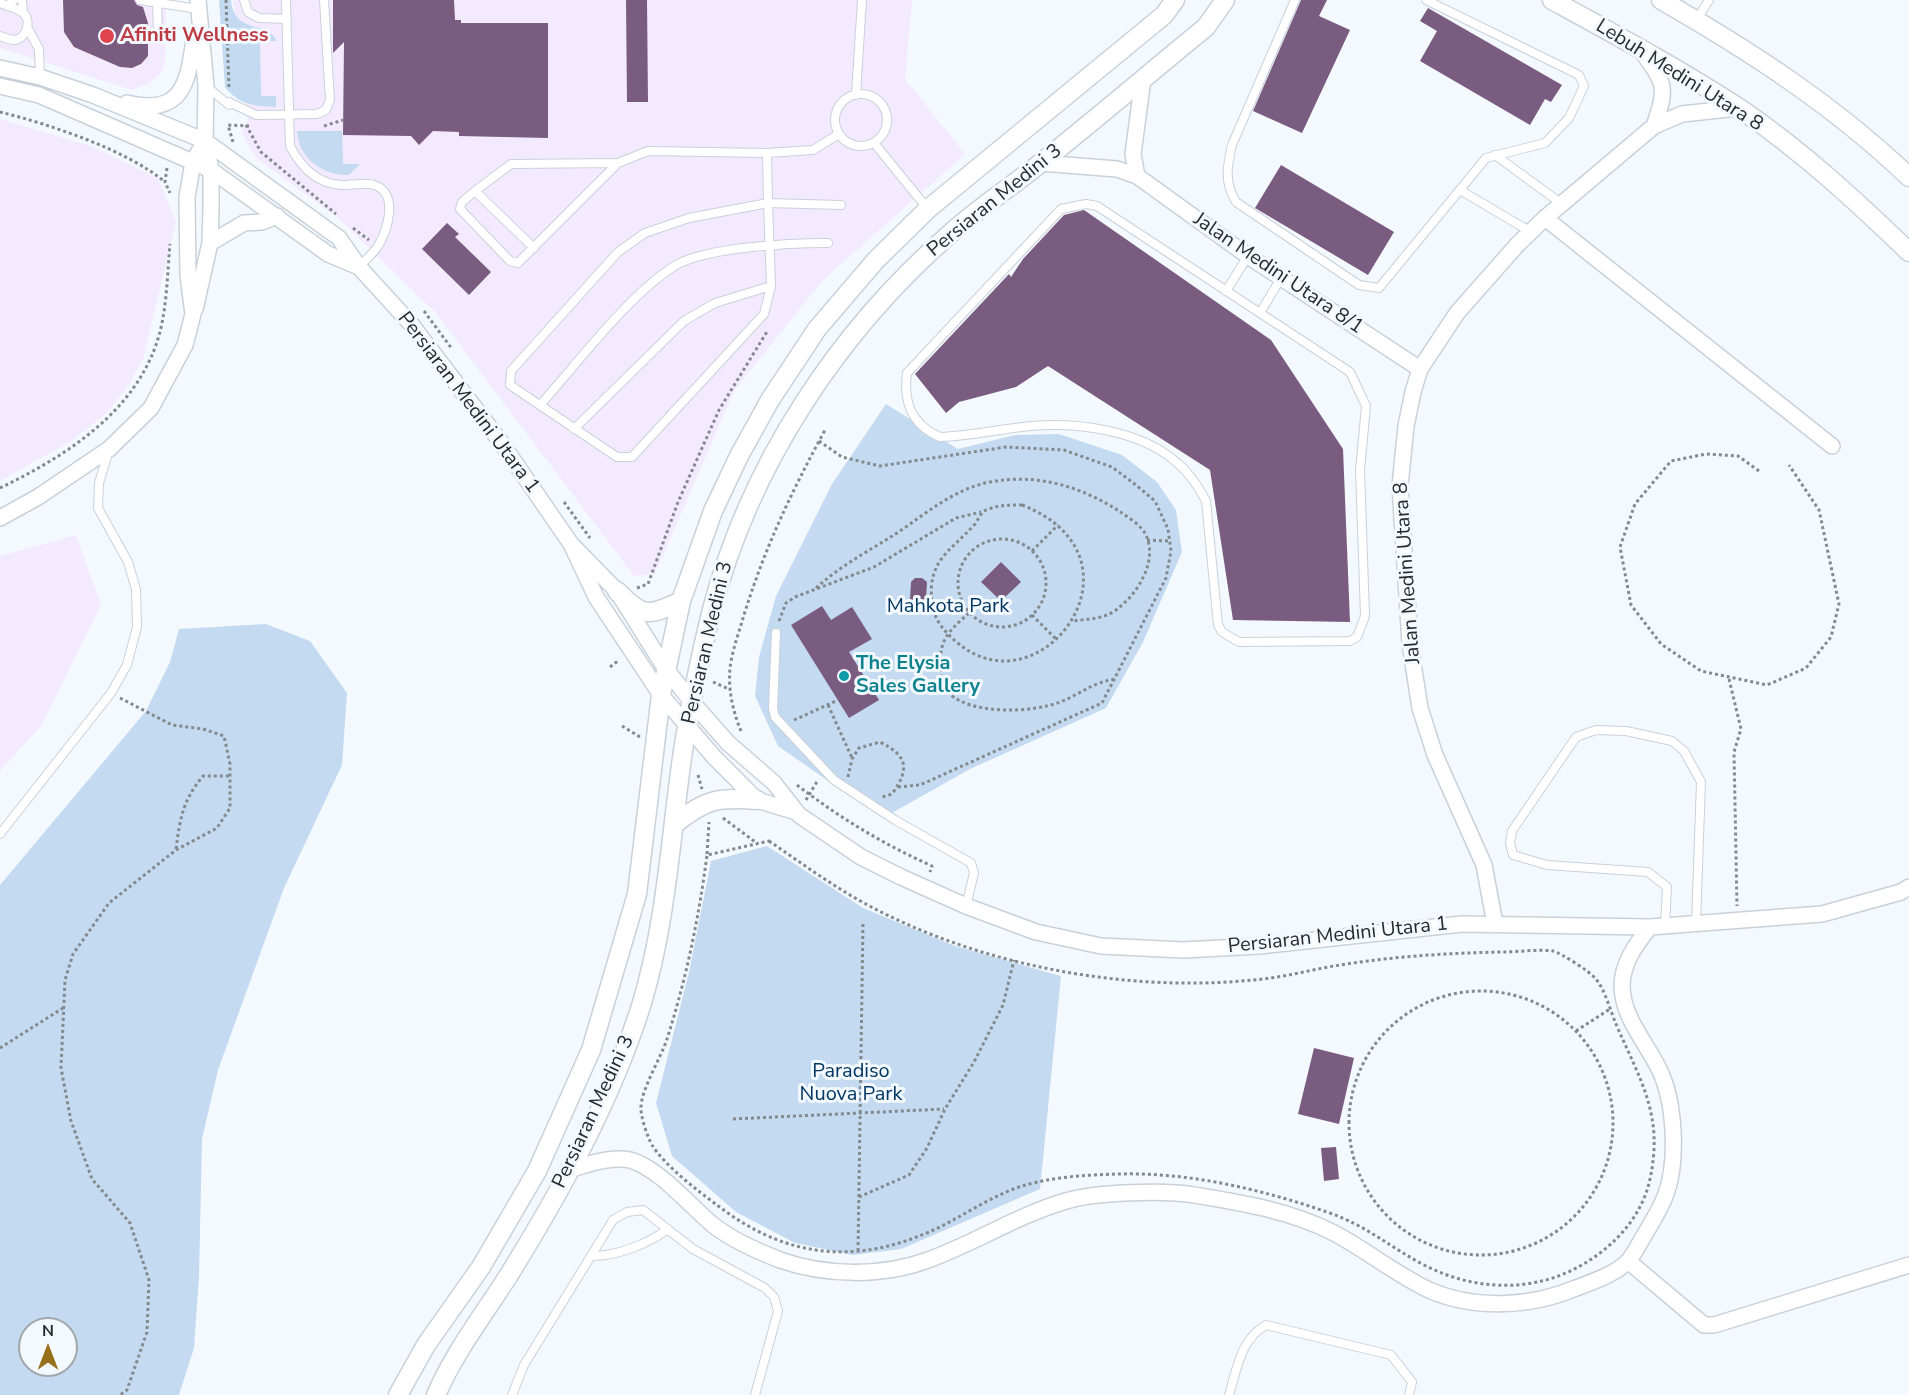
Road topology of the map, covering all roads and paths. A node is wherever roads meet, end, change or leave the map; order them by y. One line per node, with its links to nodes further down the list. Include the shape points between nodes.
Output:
1 (14, 0): 17 (lane)
2 (22, 0): 19 (lane)
3 (140, 0): 16 (lane)
4 (226, 0): 33 (path)
5 (244, 0): 20 (lane, via 248,12 259,18)
6 (286, 0): 20 (lane)
7 (324, 0): 36 (lane, via 329,105 322,113)
8 (862, 0): 32 (lane)
9 (1176, 0): 57 (street, Persiaran Medini 3, via 1164,15)
10 (1225, 0): 28 (street, Persiaran Medini 3, via 1206,27)
11 (1295, 0): 52 (lane, via 1232,146 1226,169 1228,189 1236,202 1359,285 1379,288)
12 (1426, 0): 42 (lane, via 1580,75 1584,86 1569,118 1545,143)
13 (1552, 0): 25 (street, Lebuh Medini Utara 8)
14 (1661, 0): 21 (street)
15 (1709, 0): 21 (lane)
16 (157, 1): 18 (lane); 23 (lane)
17 (3, 5): 19 (lane)
18 (198, 5): 30 (street); 31 (street, via 188,80 179,94 168,103 146,108)
19 (23, 13): 22 (lane)
20 (287, 19): 36 (lane)
21 (1696, 21): 48 (street, via 1773,66 1873,143)
22 (27, 27): 24 (lane, via 20,38); 27 (lane, via 39,49)
23 (158, 34)
24 (0, 36)
25 (1639, 48): 34 (street, Lebuh Medini Utara 8); 37 (street, via 1662,79 1664,97)
26 (0, 68): 27 (street, Persiaran Medini Utara 1)
27 (40, 77): 31 (street, Persiaran Medini Utara 1)
28 (1143, 80): 45 (street, Persiaran Medini 3); 47 (street, via 1133,154)
29 (0, 86): 43 (street, Persiaran Medini Utara 1, via 39,95)
30 (206, 86): 33 (lane); 39 (street)
31 (93, 95): 39 (street, Persiaran Medini Utara 1)
32 (856, 95): 38 (lane, via 839,107 835,120); 40 (lane, via 877,100 886,111 887,126)
33 (229, 102): 36 (lane, via 256,115); 59 (path, via 261,152)
34 (1738, 108): 37 (street, Jalan Medini Utara 8, via 1682,114); 69 (street, Lebuh Medini Utara 8, via 1838,184)
35 (0, 112): 49 (path, via 108,150 147,167)
36 (289, 115): 67 (lane, via 290,146 299,164 314,176 330,185 373,184 382,188 390,212)
37 (1654, 126): 55 (street, Jalan Medini Utara 8)
38 (839, 134): 40 (lane, via 851,144); 41 (lane, via 813,150)
39 (205, 141): 43 (street); 46 (street); 71 (street, Persiaran Medini Utara 1, via 339,238)
40 (874, 143): 57 (lane)
41 (767, 153): 44 (lane, via 648,151); 54 (lane)
42 (1495, 155): 52 (lane, via 1486,158); 55 (lane)
43 (193, 162): 46 (street, Persiaran Medini Utara 1); 76 (street, via 188,197 188,276)
44 (618, 163): 51 (lane, via 511,164); 68 (lane)
45 (1041, 163): 47 (street, Jalan Medini Utara 8/1, via 1106,168); 112 (street, Persiaran Medini 3, via 952,231 905,277 844,344 790,424 753,494 726,560)
46 (212, 170): 58 (street, Persiaran Medini Utara 1); 64 (street)
47 (1137, 176): 70 (street, Jalan Medini Utara 8/1)
48 (1909, 177)
49 (165, 182)
50 (170, 189): 53 (path)
51 (475, 190): 68 (lane); 68 (lane, via 460,209 510,261 518,263)
52 (1460, 190): 62 (lane)
53 (171, 197)
54 (768, 203): 56 (lane); 66 (lane); 79 (lane, via 689,218 645,233 618,252 511,371 510,385)
55 (1562, 204): 60 (street, Jalan Medini Utara 8)
56 (841, 205)
57 (928, 209): 99 (street, Persiaran Medini 3, via 876,260 817,329 770,400 713,511)
58 (277, 216): 64 (street, via 244,223); 71 (street, Persiaran Medini Utara 1, via 328,254)
59 (341, 218)
60 (1545, 218): 62 (street, Jalan Medini Utara 8); 83 (street)
61 (350, 225): 67 (path)
62 (1531, 232): 78 (street, Jalan Medini Utara 8, via 1457,313)
63 (170, 237): 87 (path, via 156,344 126,400 90,433 39,468)
64 (210, 243): 76 (street)
65 (828, 243): 66 (lane)
66 (769, 244): 73 (lane); 79 (lane, via 678,264 645,287)
67 (377, 248): 71 (lane)
68 (534, 248)
69 (1909, 252)
70 (1248, 256): 72 (street, Jalan Medini Utara 8/1); 74 (lane)
71 (359, 267): 93 (street, Persiaran Medini Utara 1, via 411,324 500,441)
72 (1281, 278): 75 (lane); 78 (street, Jalan Medini Utara 8/1)
73 (771, 286): 80 (lane, via 715,303 684,321); 80 (lane, via 764,314 632,457 617,457)
74 (1226, 291): 75 (lane); 75 (lane, via 1096,206 1070,205 1060,209 907,373 909,411 926,431 940,437 1049,425 1124,435 1154,447 1175,461 1206,501 1218,625 1222,632 1239,642 1343,643 1357,637 1365,616 1360,470 1366,406 1350,372)
75 (1260, 313)
76 (193, 314): 84 (street, via 185,345 151,408)
77 (773, 321): 95 (path, via 719,410 678,502)
78 (1420, 369): 140 (street, Jalan Medini Utara 8, via 1406,426 1400,486 1410,644 1420,708 1435,756 1484,865)
79 (540, 405): 80 (lane)
80 (574, 429)
81 (825, 430): 82 (path)
82 (819, 441): 92 (path, via 842,457 880,466 1006,447 1076,453 1112,467 1155,501); 116 (path, via 782,511 755,579 730,668 732,706)
83 (1832, 446)
84 (109, 449): 89 (street); 109 (lane, via 99,483 98,508 128,562 136,589 137,627 127,665)
85 (1789, 465): 108 (path, via 1819,510 1839,604 1831,637 1806,668 1767,685)
86 (1759, 471): 108 (path, via 1738,456 1706,454 1671,461 1635,504 1620,547 1631,605 1661,644 1701,672)
87 (0, 488)
88 (983, 511): 90 (path, via 1022,505 1045,514); 96 (path, via 956,518 874,567); 104 (path, via 934,568 930,589 933,613)
89 (0, 518)
90 (1058, 525): 94 (path); 102 (path, via 1077,550 1083,574 1082,598)
91 (1147, 540): 92 (path); 96 (path, via 1131,519 1073,488 1024,479 988,482 933,506 840,566); 102 (path, via 1150,550 1144,578 1135,592 1116,610 1098,618)
92 (1170, 541): 107 (path, via 1166,578)
93 (571, 544): 97 (street, Persiaran Medini Utara 1); 110 (street, Persiaran Medini Utara 1, via 596,597)
94 (1032, 551): 100 (path, via 1003,539 973,549 960,566 958,576 959,598); 101 (path, via 1046,580 1042,601)
95 (648, 584): 97 (path); 98 (path)
96 (816, 588): 103 (path, via 786,603)
97 (623, 591): 99 (street, via 636,611 649,614); 106 (street, Persiaran Medini Utara 1)
98 (648, 592)
99 (681, 601): 106 (street, Persiaran Medini 3)
100 (969, 613): 101 (path, via 980,622 1000,628 1021,623); 104 (path)
101 (1032, 615): 105 (path)
102 (1073, 621): 105 (path)
103 (776, 633): 114 (lane, via 773,708)
104 (946, 634): 105 (path, via 966,649 988,658 1013,659 1037,653); 107 (path, via 940,661 948,693 981,708 1035,709 1060,702 1092,684)
105 (1057, 640)
106 (665, 668): 110 (street, Persiaran Medini 3); 112 (street, Persiaran Medini Utara 1)
107 (1115, 679): 122 (path, via 1102,703 920,785)
108 (1730, 679): 137 (path, via 1742,729 1734,752)
109 (111, 693): 119 (path, via 172,725 224,736); 130 (lane)
110 (661, 695): 115 (street, Persiaran Medini Utara 1); 161 (street, Persiaran Medini 3, via 637,894 591,1050 537,1171 481,1267 426,1345)
111 (838, 700): 113 (path)
112 (692, 702): 115 (street, Persiaran Medini 3); 126 (street, Persiaran Medini Utara 1, via 728,743 774,783)
113 (828, 705): 114 (path); 117 (path)
114 (782, 725): 118 (lane)
115 (688, 727): 124 (street, Persiaran Medini Utara 1); 129 (street, Persiaran Medini 3)
116 (744, 736)
117 (852, 759): 121 (path); 122 (path, via 859,748 869,743 880,742 893,748 903,759 904,771)
118 (825, 770): 121 (lane); 123 (path)
119 (230, 776): 132 (path, via 230,808 217,828); 132 (path, via 203,776 188,795)
120 (792, 781): 123 (path)
121 (845, 787): 125 (lane)
122 (897, 788): 125 (path, via 892,794)
123 (809, 794): 126 (path); 134 (path, via 838,817 932,866)
124 (757, 800): 126 (street, Persiaran Medini Utara 1); 129 (street, via 724,798 706,802)
125 (867, 802): 136 (lane, via 971,863 974,873)
126 (796, 813): 136 (street, Persiaran Medini Utara 1, via 861,858)
127 (718, 814): 131 (path)
128 (711, 820): 133 (path)
129 (676, 823): 152 (street, Persiaran Medini 3, via 656,945 641,1006 616,1073)
130 (0, 834)
131 (758, 844): 133 (path); 143 (path, via 769,841 864,903 909,924 956,944)
132 (176, 850): 145 (path, via 109,903 73,954 65,980)
133 (707, 855): 155 (path, via 693,943 667,1039 640,1107 652,1145 690,1184 732,1216 773,1239 809,1251)
134 (928, 879)
135 (1909, 887): 137 (street, Persiaran Medini Utara 1, via 1822,914)
136 (966, 906): 140 (street, Persiaran Medini Utara 1, via 1036,932 1101,946 1183,950)
137 (1737, 920): 139 (street, Persiaran Medini Utara 1)
138 (863, 923): 150 (path)
139 (1696, 923): 141 (street, Persiaran Medini Utara 1); 141 (lane, via 1701,782 1684,751 1672,741 1626,731 1596,730 1576,737 1512,831 1513,855 1547,865 1648,872 1667,887)
140 (1495, 924): 142 (street, Persiaran Medini Utara 1)
141 (1665, 926): 142 (street, Persiaran Medini Utara 1)
142 (1650, 927): 144 (street, via 1625,965)
143 (1014, 960): 146 (path, via 1107,978 1249,981 1414,957 1557,951 1595,978); 149 (path, via 1003,1005)
144 (1625, 1001): 146 (path); 157 (street, via 1627,1013 1661,1072 1671,1116 1674,1157 1666,1194)
145 (63, 1008): 148 (path); 160 (path, via 61,1068 71,1121 92,1179 130,1222 149,1280 147,1332 127,1390)
146 (1609, 1009): 147 (path); 155 (path, via 1655,1121 1647,1195 1617,1239 1574,1270 1547,1280 1484,1286 1423,1264 1379,1235 1291,1199 1187,1178 1124,1173 1069,1177 1020,1187 928,1233)
147 (1576, 1031): 147 (path, via 1602,1069 1609,1087 1614,1124 1601,1179 1567,1224 1517,1250 1461,1254 1424,1243 1379,1209 1353,1159 1349,1103 1369,1051 1395,1023 1444,996 1482,991 1501,992 1537,1003)
148 (0, 1048)
149 (945, 1109): 150 (path); 153 (path, via 927,1148 909,1174)
150 (860, 1112): 151 (path); 153 (path)
151 (733, 1119)
152 (571, 1169): 159 (street, via 602,1160 629,1160 651,1170 717,1228 746,1245 783,1261); 162 (street, Persiaran Medini 3, via 510,1273 451,1360)
153 (858, 1197): 155 (path)
154 (668, 1229): 156 (lane, via 609,1255); 156 (lane, via 643,1210 627,1212 613,1220); 164 (lane, via 693,1249 765,1288 774,1297 778,1311)
155 (858, 1251): 159 (path)
156 (592, 1256): 163 (lane, via 524,1365)
157 (1628, 1262): 158 (street, via 1704,1325); 159 (street, via 1558,1296 1531,1303 1493,1304 1429,1289 1330,1231 1268,1208 1186,1194 1119,1195 1071,1199 1028,1214 925,1262)
158 (1909, 1265)
159 (855, 1274)
160 (120, 1395)
161 (398, 1395)
162 (436, 1395)
163 (512, 1395)
164 (755, 1395)
165 (1229, 1395): 166 (lane, via 1245,1345 1254,1332 1266,1325 1391,1355 1412,1382)
166 (1409, 1395)

